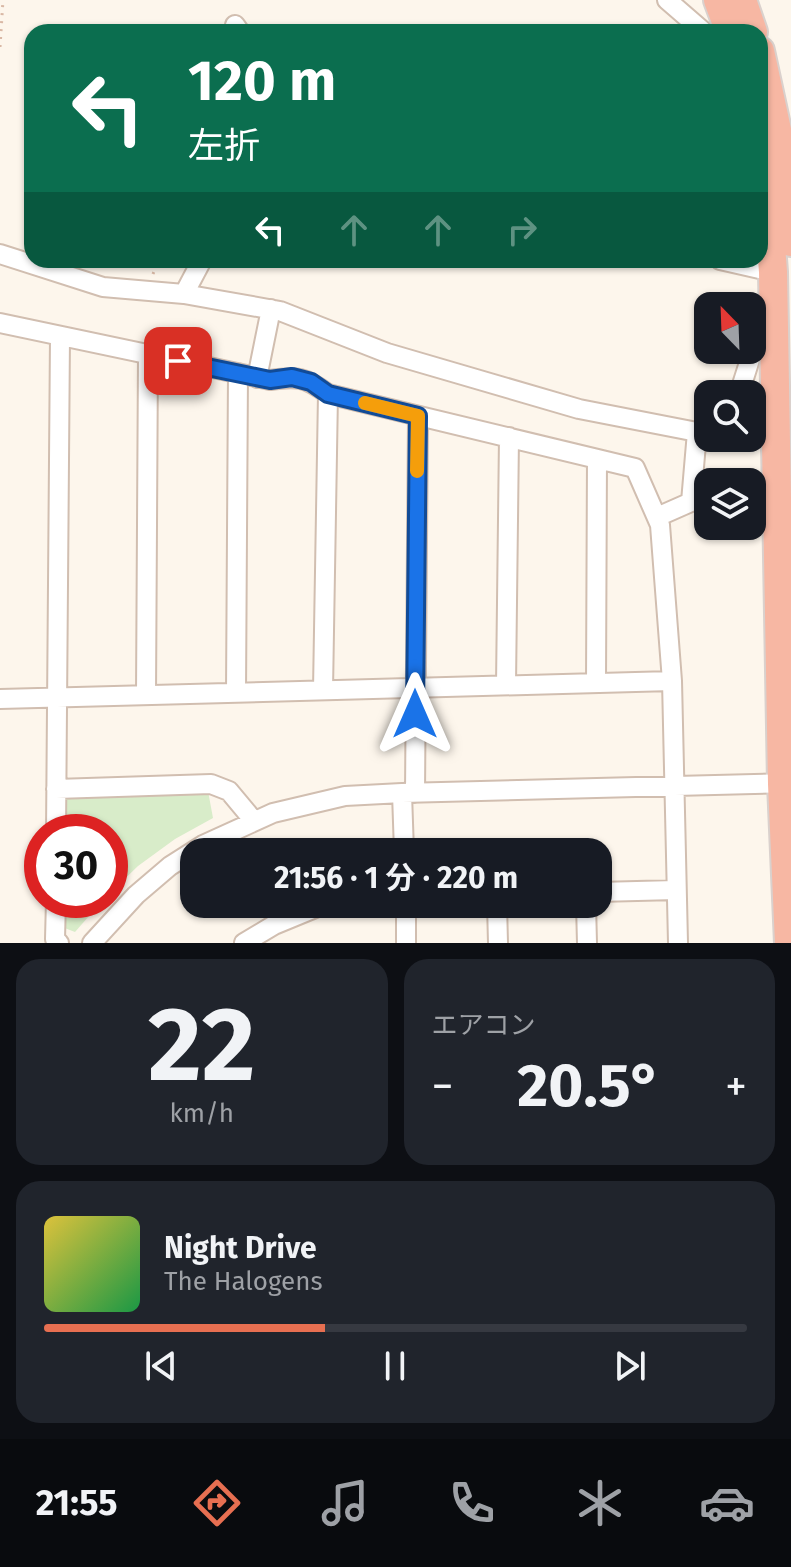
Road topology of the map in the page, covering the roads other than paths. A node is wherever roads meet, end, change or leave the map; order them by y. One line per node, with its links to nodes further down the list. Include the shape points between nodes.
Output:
1 (667, 0): 4 (street)
2 (718, 0): 5 (highway)
3 (742, 0): 6 (highway)
4 (695, 24)
5 (727, 24)
6 (750, 24)
7 (768, 71): 8 (highway)
8 (781, 104): 10 (highway)
9 (768, 213): 16 (highway)
10 (791, 242)
11 (0, 254): 12 (street)
12 (24, 262)
13 (44, 268): 17 (street, via 103,287)
14 (198, 268): 17 (street)
15 (755, 268): 16 (street)
16 (773, 272): 20 (highway)
17 (184, 294): 18 (street)
18 (271, 309): 23 (street); 27 (street, via 387,353 579,409)
19 (0, 323): 21 (street)
20 (775, 333): 24 (street, via 753,350); 32 (highway)
21 (60, 336): 22 (street); 40 (street)
22 (148, 355): 23 (street); 39 (street)
23 (247, 376): 25 (street, via 292,377); 38 (street)
24 (743, 380)
25 (328, 394): 26 (street); 37 (street)
26 (418, 416): 28 (street); 36 (street)
27 (694, 428)
28 (509, 437): 30 (street); 35 (street)
29 (699, 452): 31 (street, via 691,502)
30 (597, 459): 31 (street, via 635,468); 34 (street)
31 (657, 517): 33 (street)
32 (784, 549): 42 (highway)
33 (672, 681): 34 (street); 43 (street)
34 (596, 683): 35 (street)
35 (506, 685): 36 (street)
36 (415, 688): 37 (street); 45 (street)
37 (323, 690): 38 (street)
38 (236, 692): 39 (street)
39 (146, 695): 40 (street)
40 (56, 698): 41 (street); 44 (street)
41 (0, 699)
42 (786, 783): 43 (street); 63 (highway)
43 (673, 786): 45 (street); 49 (street)
44 (56, 789): 46 (street); 47 (street, via 211,784 229,791)
45 (409, 793): 47 (street, via 345,796); 48 (street)
46 (56, 814)
47 (254, 821): 57 (street, via 170,866)
48 (405, 838)
49 (676, 890): 50 (street); 62 (street)
50 (612, 892)
51 (56, 918): 56 (street)
52 (291, 918): 58 (street)
53 (406, 918): 59 (street)
54 (497, 918): 60 (street)
55 (586, 918): 61 (street)
56 (59, 943)
57 (92, 943)
58 (244, 943)
59 (406, 943)
60 (498, 943)
61 (587, 943)
62 (678, 943)
63 (789, 943)

